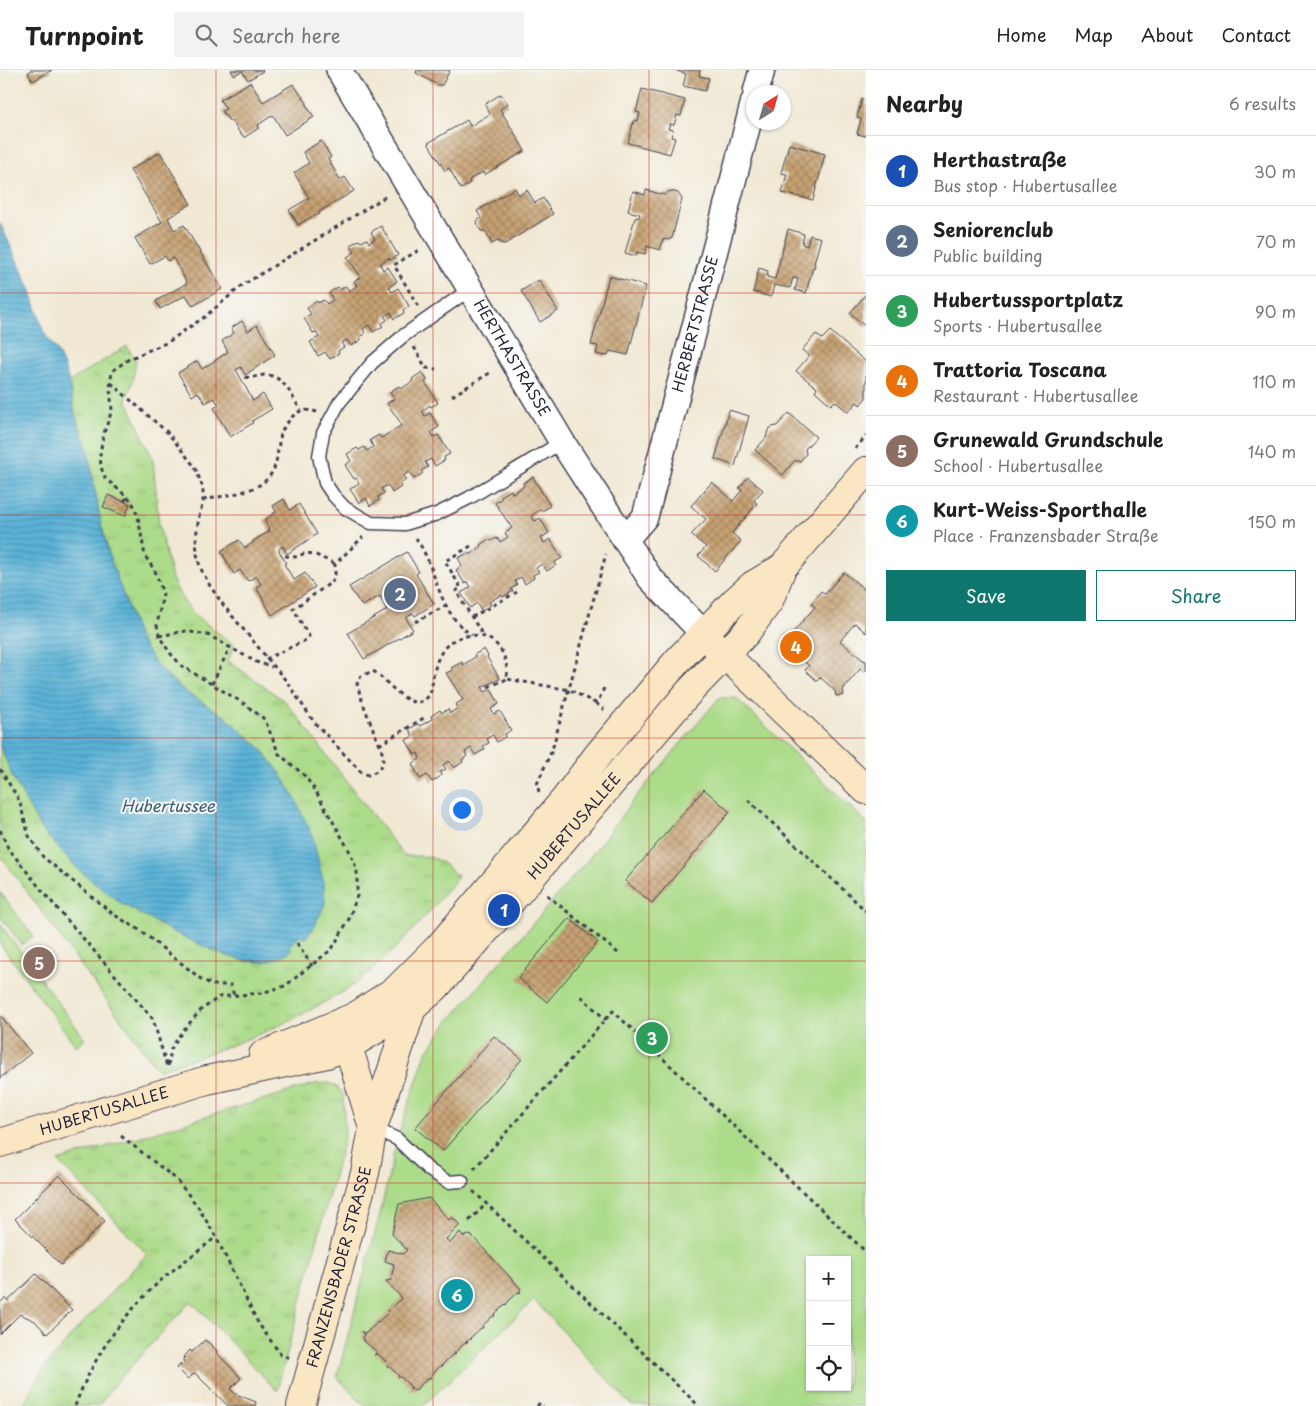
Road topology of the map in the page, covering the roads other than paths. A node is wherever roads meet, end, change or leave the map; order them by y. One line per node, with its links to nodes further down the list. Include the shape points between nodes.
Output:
1 (339, 70): 5 (street, HERTHASTRASSE)
2 (762, 70): 3 (street)
3 (758, 85)
4 (746, 130): 8 (street, HERBERTSTRASSE, via 645,516)
5 (469, 290): 6 (street, HERTHASTRASSE); 6 (lane, via 406,334 372,364 339,403 323,433 318,456 325,482 345,508 371,523 405,524 437,514 469,498)
6 (562, 442): 8 (street, HERTHASTRASSE)
7 (866, 471): 9 (main road, HUBERTUSALLEE)
8 (616, 544): 10 (street, HERTHASTRASSE)
9 (782, 568): 10 (main road, HUBERTUSALLEE, via 735,600); 11 (main road, HUBERTUSALLEE, via 769,601 746,633)
10 (703, 633): 11 (main road); 14 (main road, HUBERTUSALLEE, via 440,947 397,989)
11 (724, 654): 12 (main road); 13 (main road, HUBERTUSALLEE, via 469,950)
12 (866, 789)
13 (412, 1008): 15 (main road, HUBERTUSALLEE); 17 (main road, FRANZENSBADER STRASSE)
14 (356, 1016): 15 (main road); 16 (main road, HUBERTUSALLEE)
15 (348, 1046): 16 (main road, HUBERTUSALLEE, via 327,1054); 17 (main road, FRANZENSBADER STRASSE)
16 (207, 1080): 18 (main road, HUBERTUSALLEE)
17 (373, 1128): 19 (lane, via 397,1139 429,1170 448,1182); 20 (main road, FRANZENSBADER STRASSE, via 365,1173)
18 (0, 1142)
19 (462, 1181)
20 (302, 1405)

